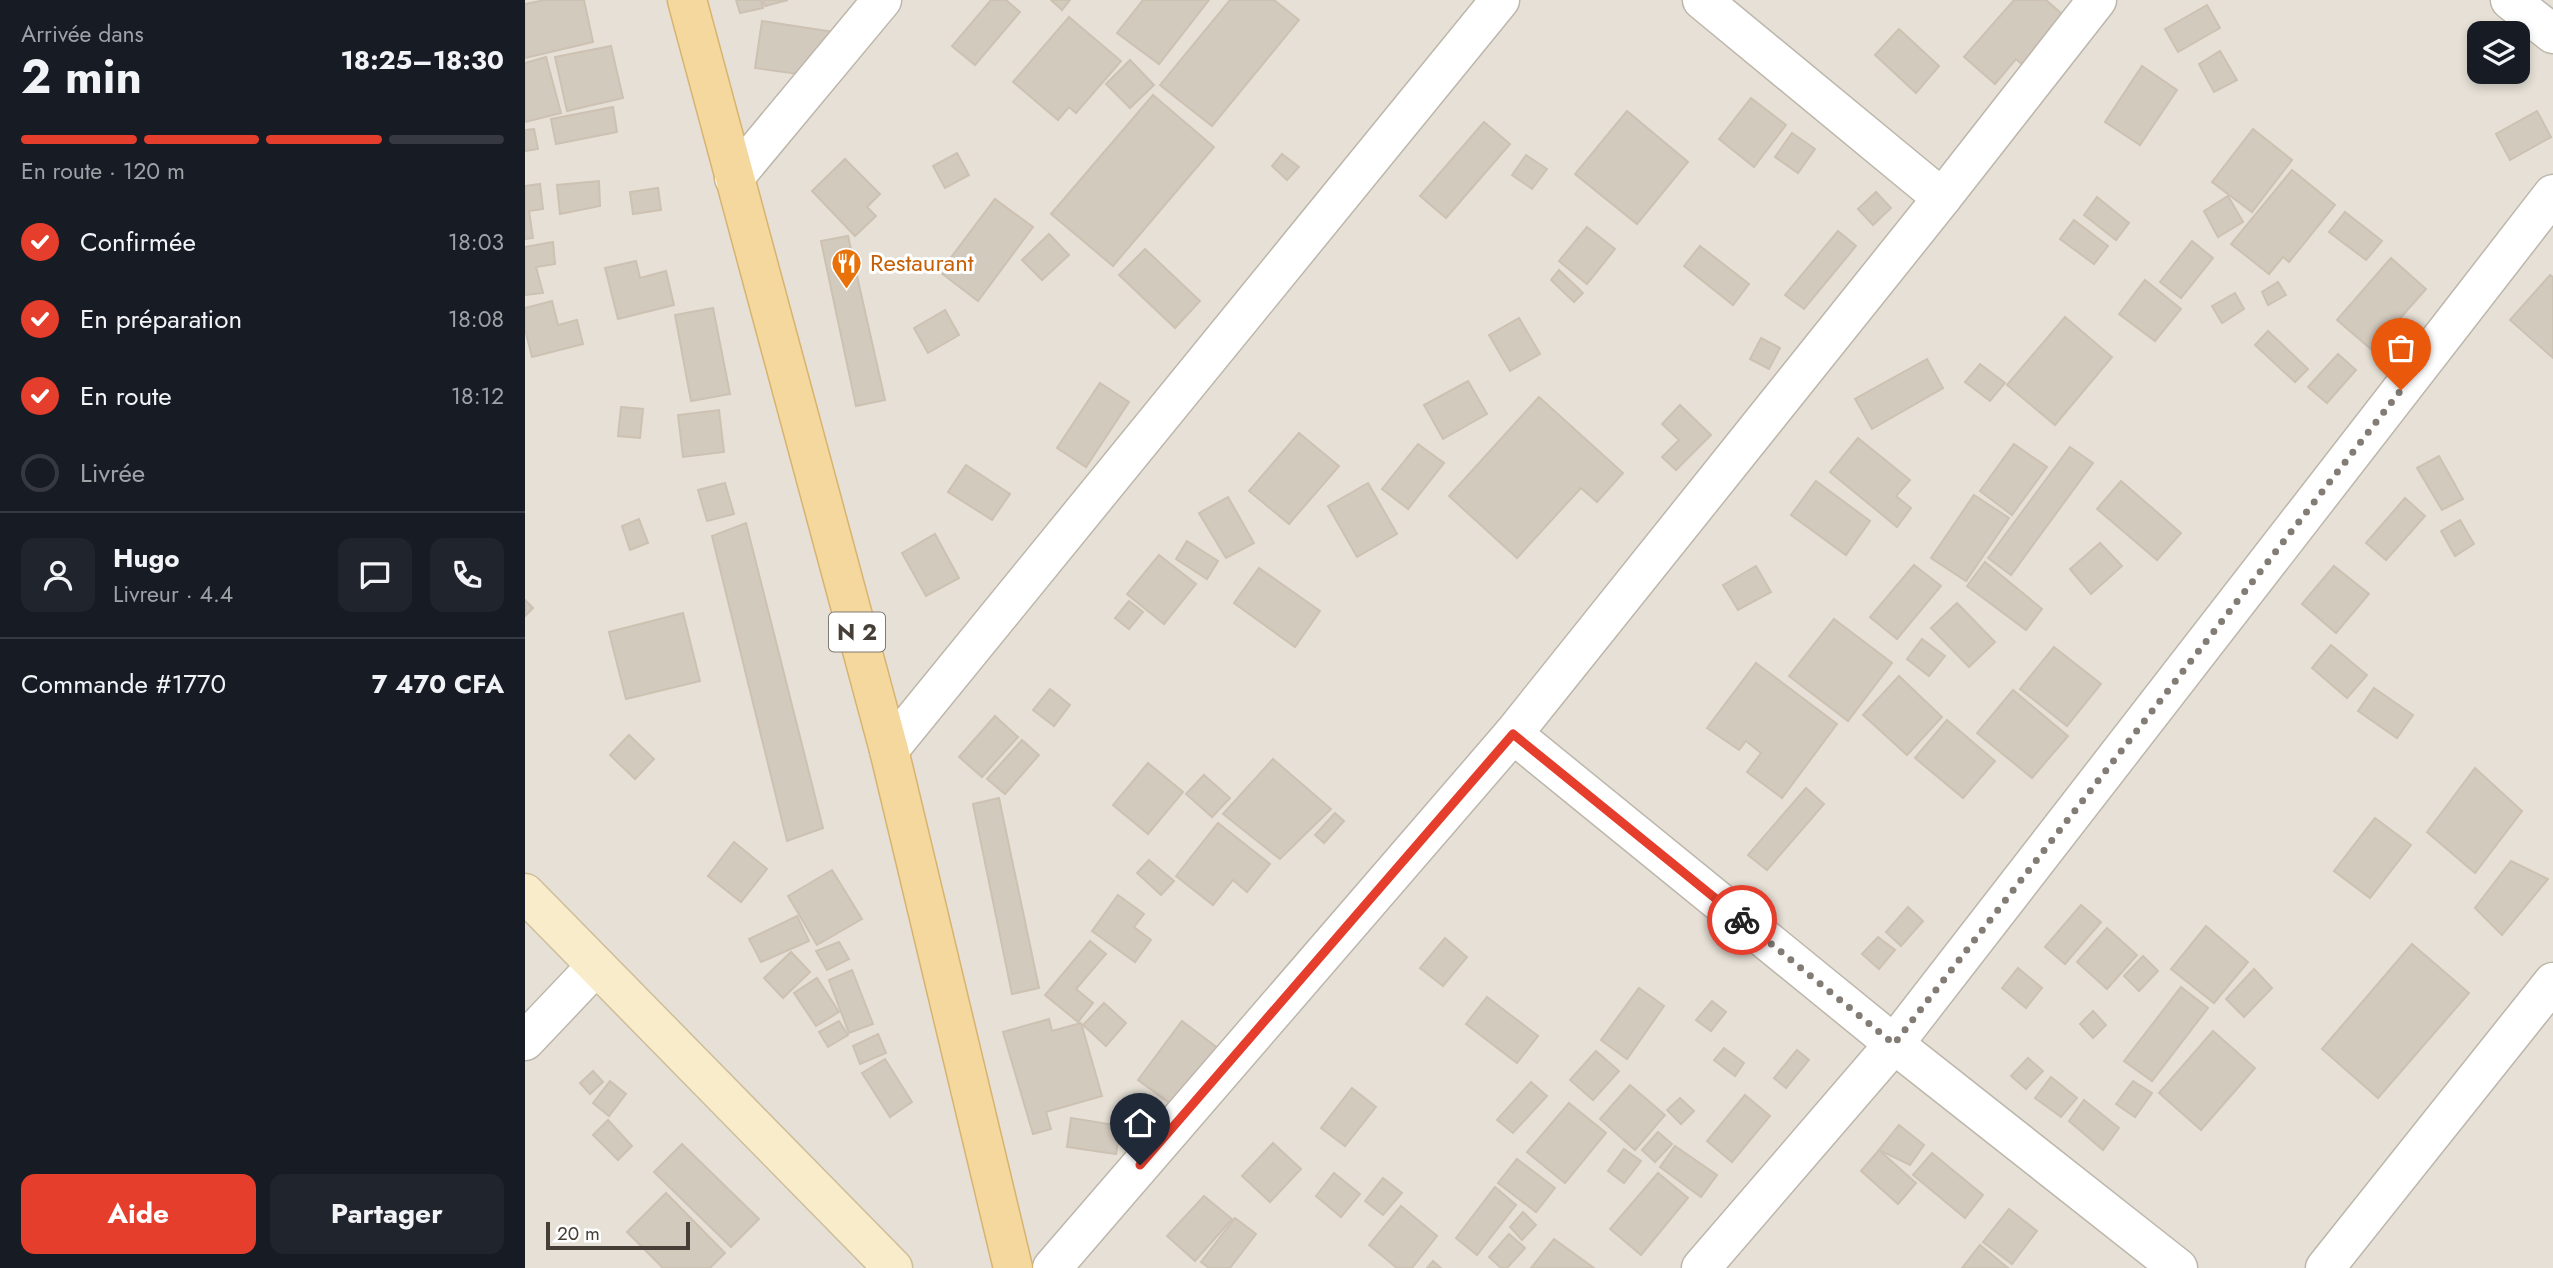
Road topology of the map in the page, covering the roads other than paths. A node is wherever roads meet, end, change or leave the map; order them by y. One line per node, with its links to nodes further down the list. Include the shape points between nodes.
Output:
1 (687, 0): 8 (main road, N 2)
2 (882, 0): 8 (street)
3 (1500, 0): 12 (street)
4 (1702, 0): 10 (street)
5 (2097, 0): 10 (street)
6 (2509, 0): 7 (street)
7 (2553, 34)
8 (734, 178): 12 (main road, N 2)
9 (2553, 194): 17 (street)
10 (1942, 198): 11 (street)
11 (1513, 734): 17 (street); 20 (street)
12 (890, 750): 19 (main road, N 2)
13 (525, 892): 14 (street)
14 (596, 965): 16 (street); 18 (street)
15 (2553, 982): 23 (street)
16 (525, 1041)
17 (1894, 1044): 21 (street); 22 (street)
18 (893, 1268)
19 (1013, 1268)
20 (1052, 1268)
21 (1701, 1268)
22 (2178, 1268)
23 (2325, 1268)

